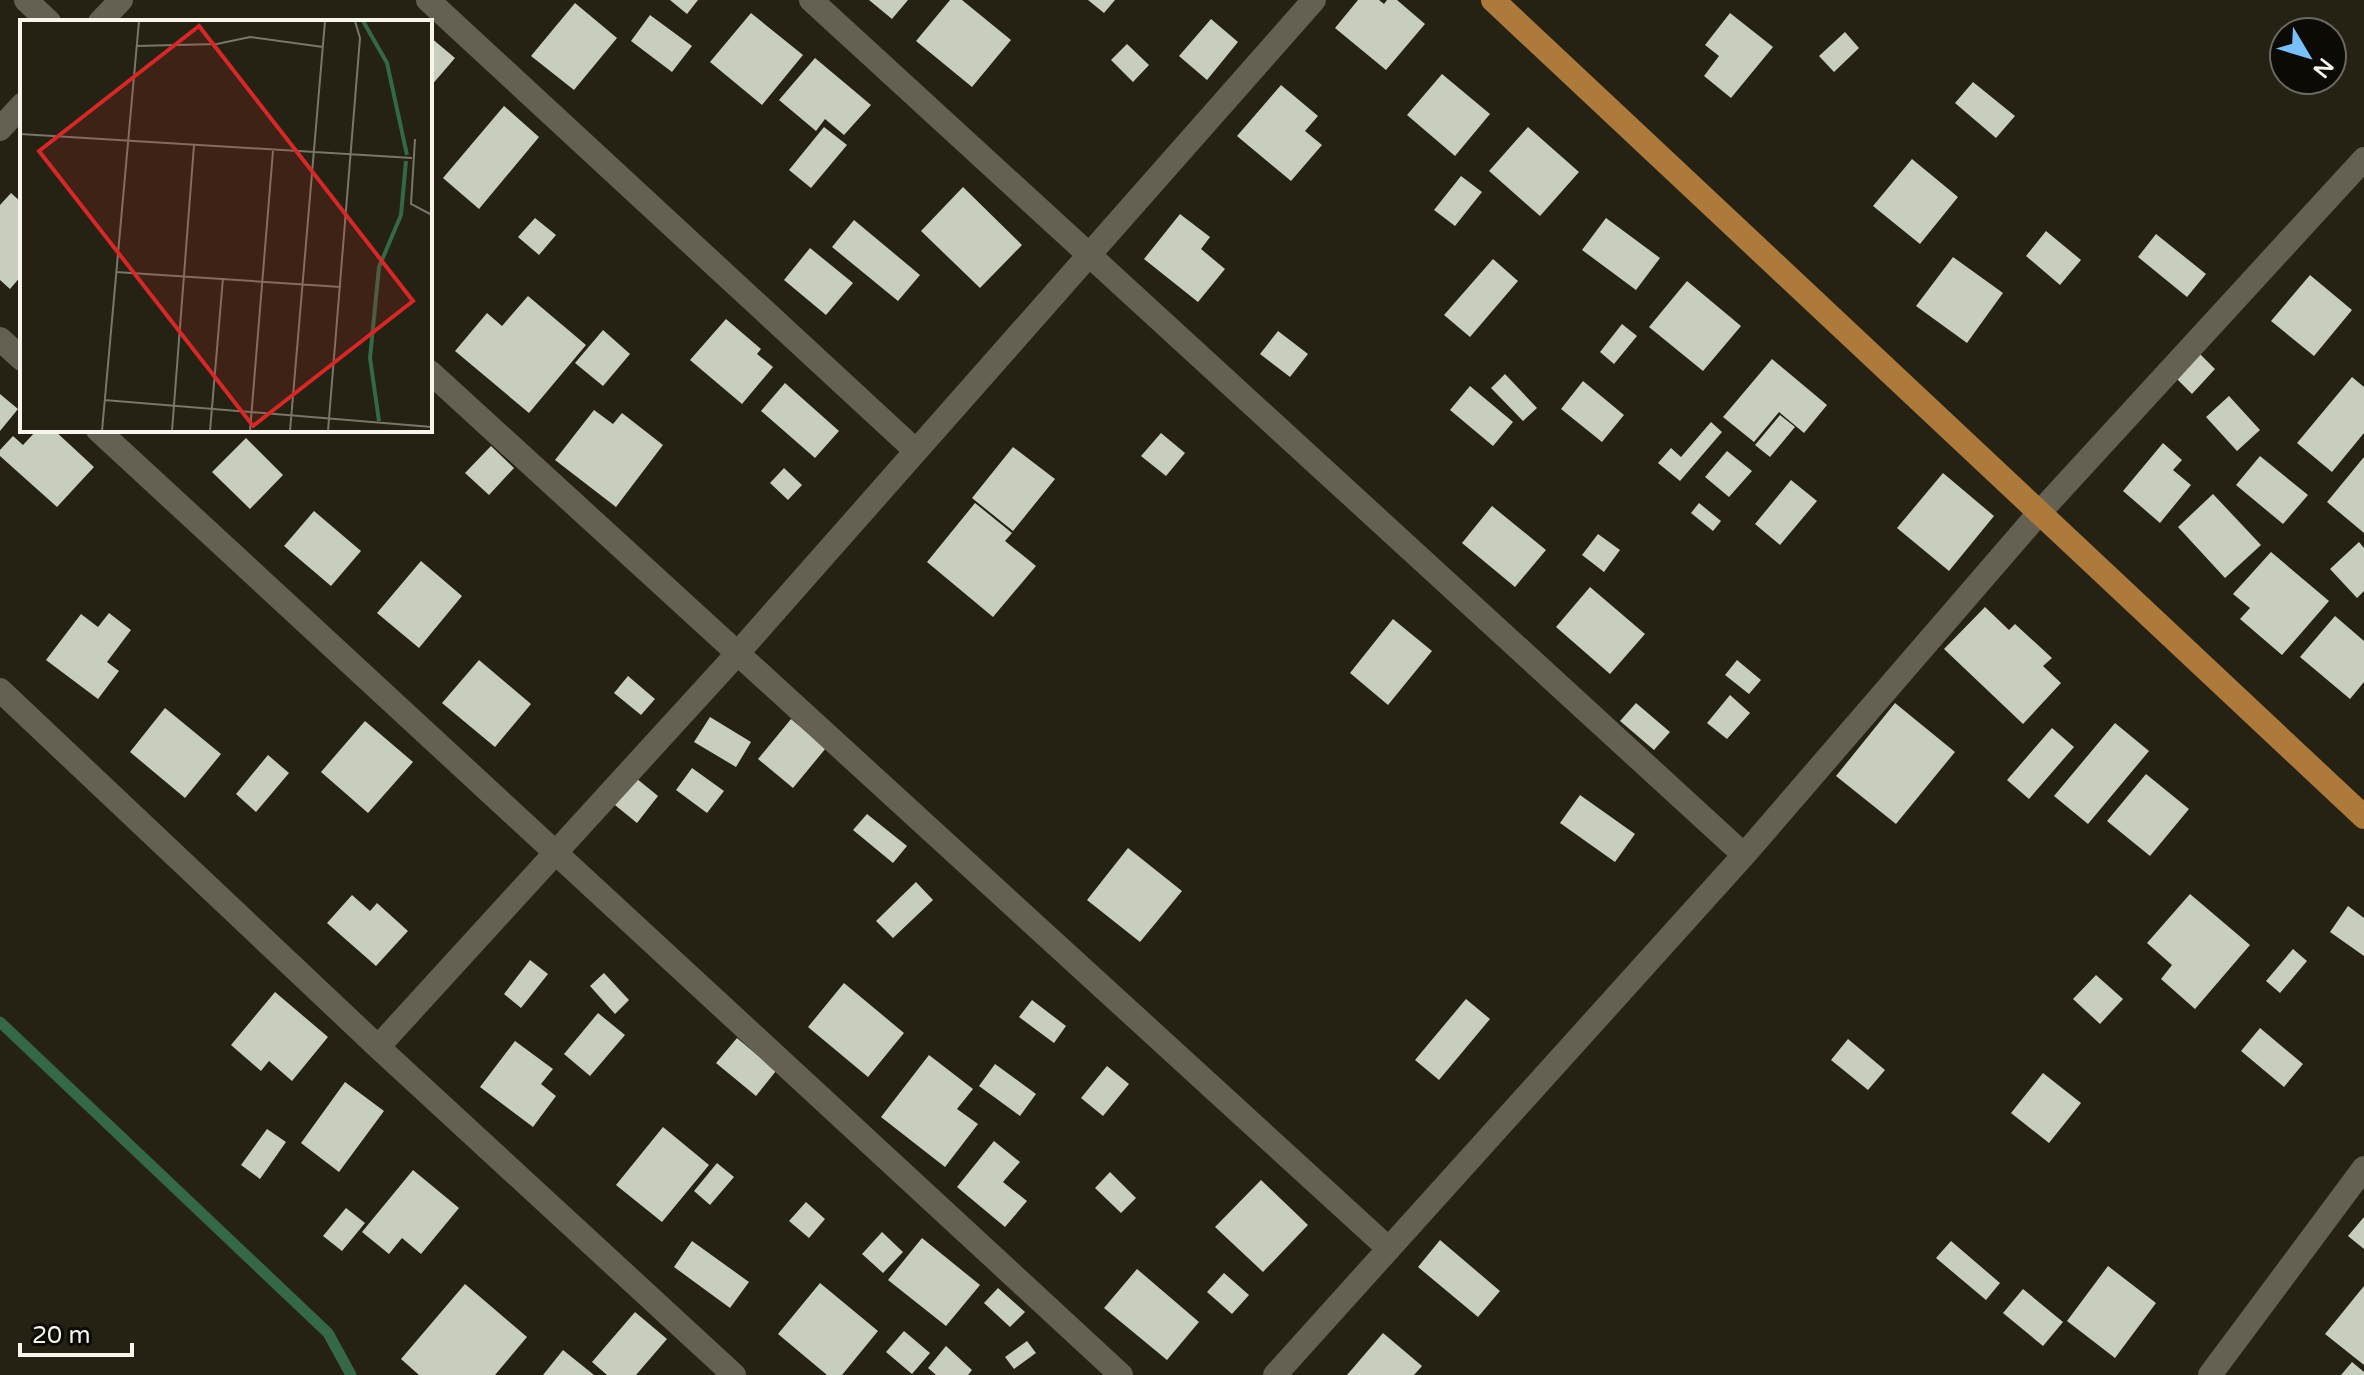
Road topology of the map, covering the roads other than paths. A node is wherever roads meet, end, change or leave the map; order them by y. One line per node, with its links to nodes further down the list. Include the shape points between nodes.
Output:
1 (26, 0): 7 (street)
2 (121, 0): 8 (street)
3 (428, 0): 17 (street)
4 (811, 0): 12 (street)
5 (1314, 0): 12 (street)
6 (1493, 0): 18 (main road)
7 (47, 20)
8 (102, 20)
9 (20, 107): 10 (street)
10 (0, 129)
11 (2364, 159): 18 (street)
12 (1089, 257): 17 (street); 23 (street)
13 (0, 339): 14 (street)
14 (20, 357)
15 (432, 374): 19 (street)
16 (100, 432): 22 (street)
17 (916, 451): 19 (street)
18 (2040, 512): 21 (main road); 23 (street)
19 (737, 654): 22 (street); 26 (street)
20 (0, 690): 24 (street)
21 (2364, 817)
22 (553, 853): 24 (street); 28 (street)
23 (1744, 855): 26 (street)
24 (378, 1047): 27 (street)
25 (2364, 1168): 30 (street)
26 (1389, 1249): 29 (street)
27 (734, 1375)
28 (1121, 1375)
29 (1275, 1375)
30 (2210, 1375)

